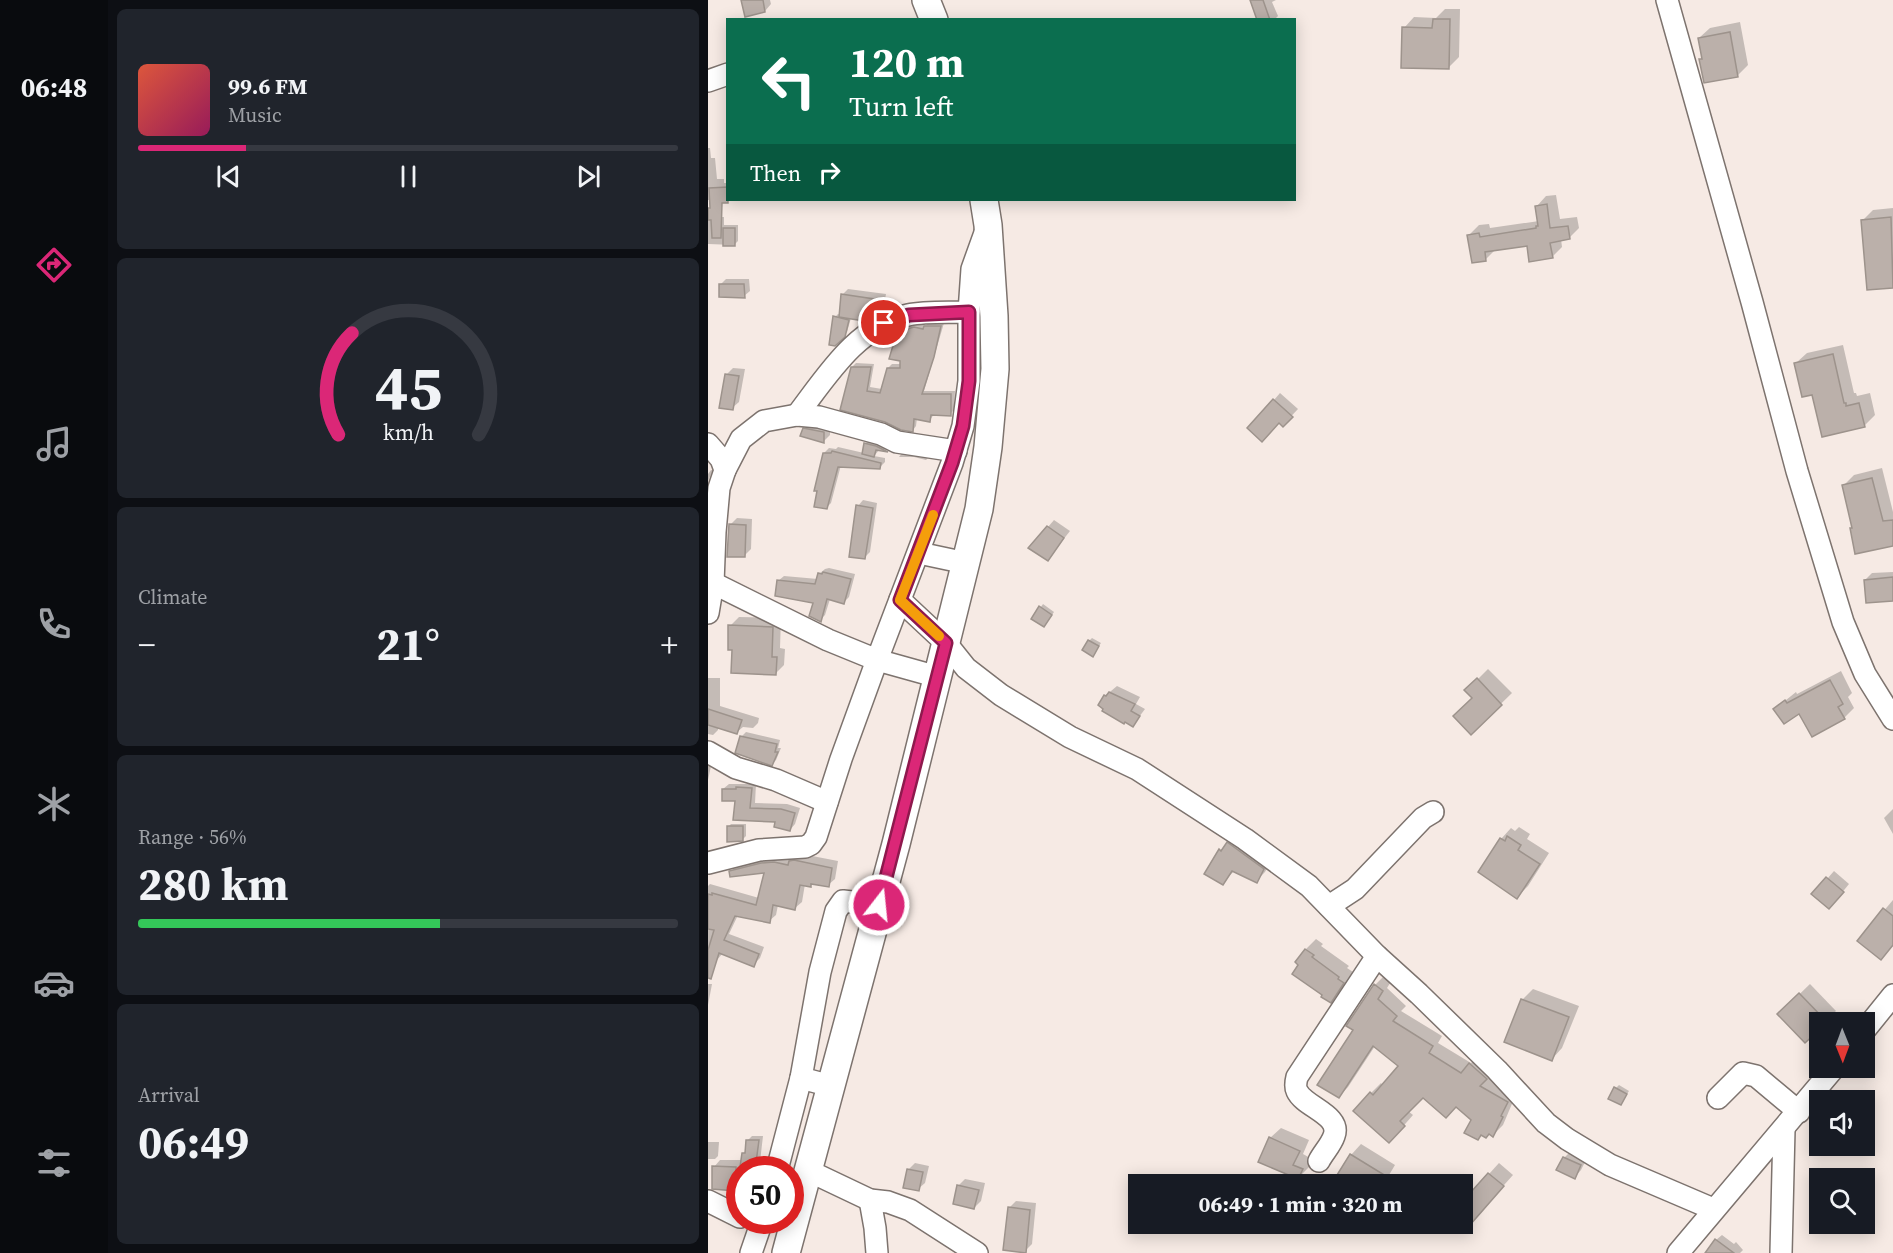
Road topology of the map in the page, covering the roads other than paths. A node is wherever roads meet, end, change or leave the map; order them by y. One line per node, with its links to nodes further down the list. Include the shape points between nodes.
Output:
1 (926, 0): 3 (main road)
2 (1667, 0): 19 (street, via 1797,471 1844,622 1865,674)
3 (933, 18)
4 (726, 75): 5 (street)
5 (708, 81)
6 (986, 212): 7 (street, via 972,269); 12 (main road, via 994,316 993,389 979,509)
7 (969, 312): 8 (street, via 909,315 884,323 858,340); 9 (street, via 969,381)
8 (796, 415): 9 (street, via 819,417 897,442); 10 (street, via 764,421)
9 (956, 451): 11 (street)
10 (716, 459): 13 (street, via 719,488)
11 (919, 553): 12 (street); 14 (street)
12 (966, 563): 16 (main road)
13 (713, 583): 15 (street); 17 (street)
14 (900, 600): 16 (street); 17 (street)
15 (708, 607)
16 (946, 643): 18 (main road); 25 (street, via 966,668 1008,700 1137,770 1245,839 1309,886)
17 (877, 660): 18 (street); 21 (street)
18 (938, 677): 24 (main road)
19 (1893, 719)
20 (708, 752): 21 (street, via 736,768)
21 (827, 802): 23 (street, via 811,844 759,850)
22 (1433, 812): 25 (street, via 1354,889)
23 (708, 862)
24 (879, 905): 29 (street, via 843,901 836,911 820,972); 31 (main road)
25 (1329, 906): 26 (street)
26 (1377, 956): 36 (street, via 1297,1077 1296,1089 1303,1099 1327,1116 1335,1129); 40 (street, via 1497,1070 1546,1123 1567,1139 1611,1165)
27 (1893, 995): 28 (street)
28 (1875, 1017)
29 (801, 1078): 31 (street); 35 (street)
30 (1826, 1078): 33 (street)
31 (831, 1086): 37 (main road)
32 (1718, 1098): 33 (street, via 1743,1074 1756,1076)
33 (1799, 1112): 34 (street)
34 (1784, 1129): 40 (street); 48 (street)
35 (781, 1156)
36 (1319, 1161)
37 (809, 1171): 38 (street); 44 (main road)
38 (870, 1200): 45 (street); 46 (street, via 910,1210)
39 (708, 1201): 41 (street)
40 (1713, 1209): 47 (street)
41 (726, 1210)
42 (755, 1234): 43 (street)
43 (751, 1253)
44 (786, 1253)
45 (877, 1253)
46 (977, 1253)
47 (1678, 1253)
48 (1781, 1253)

